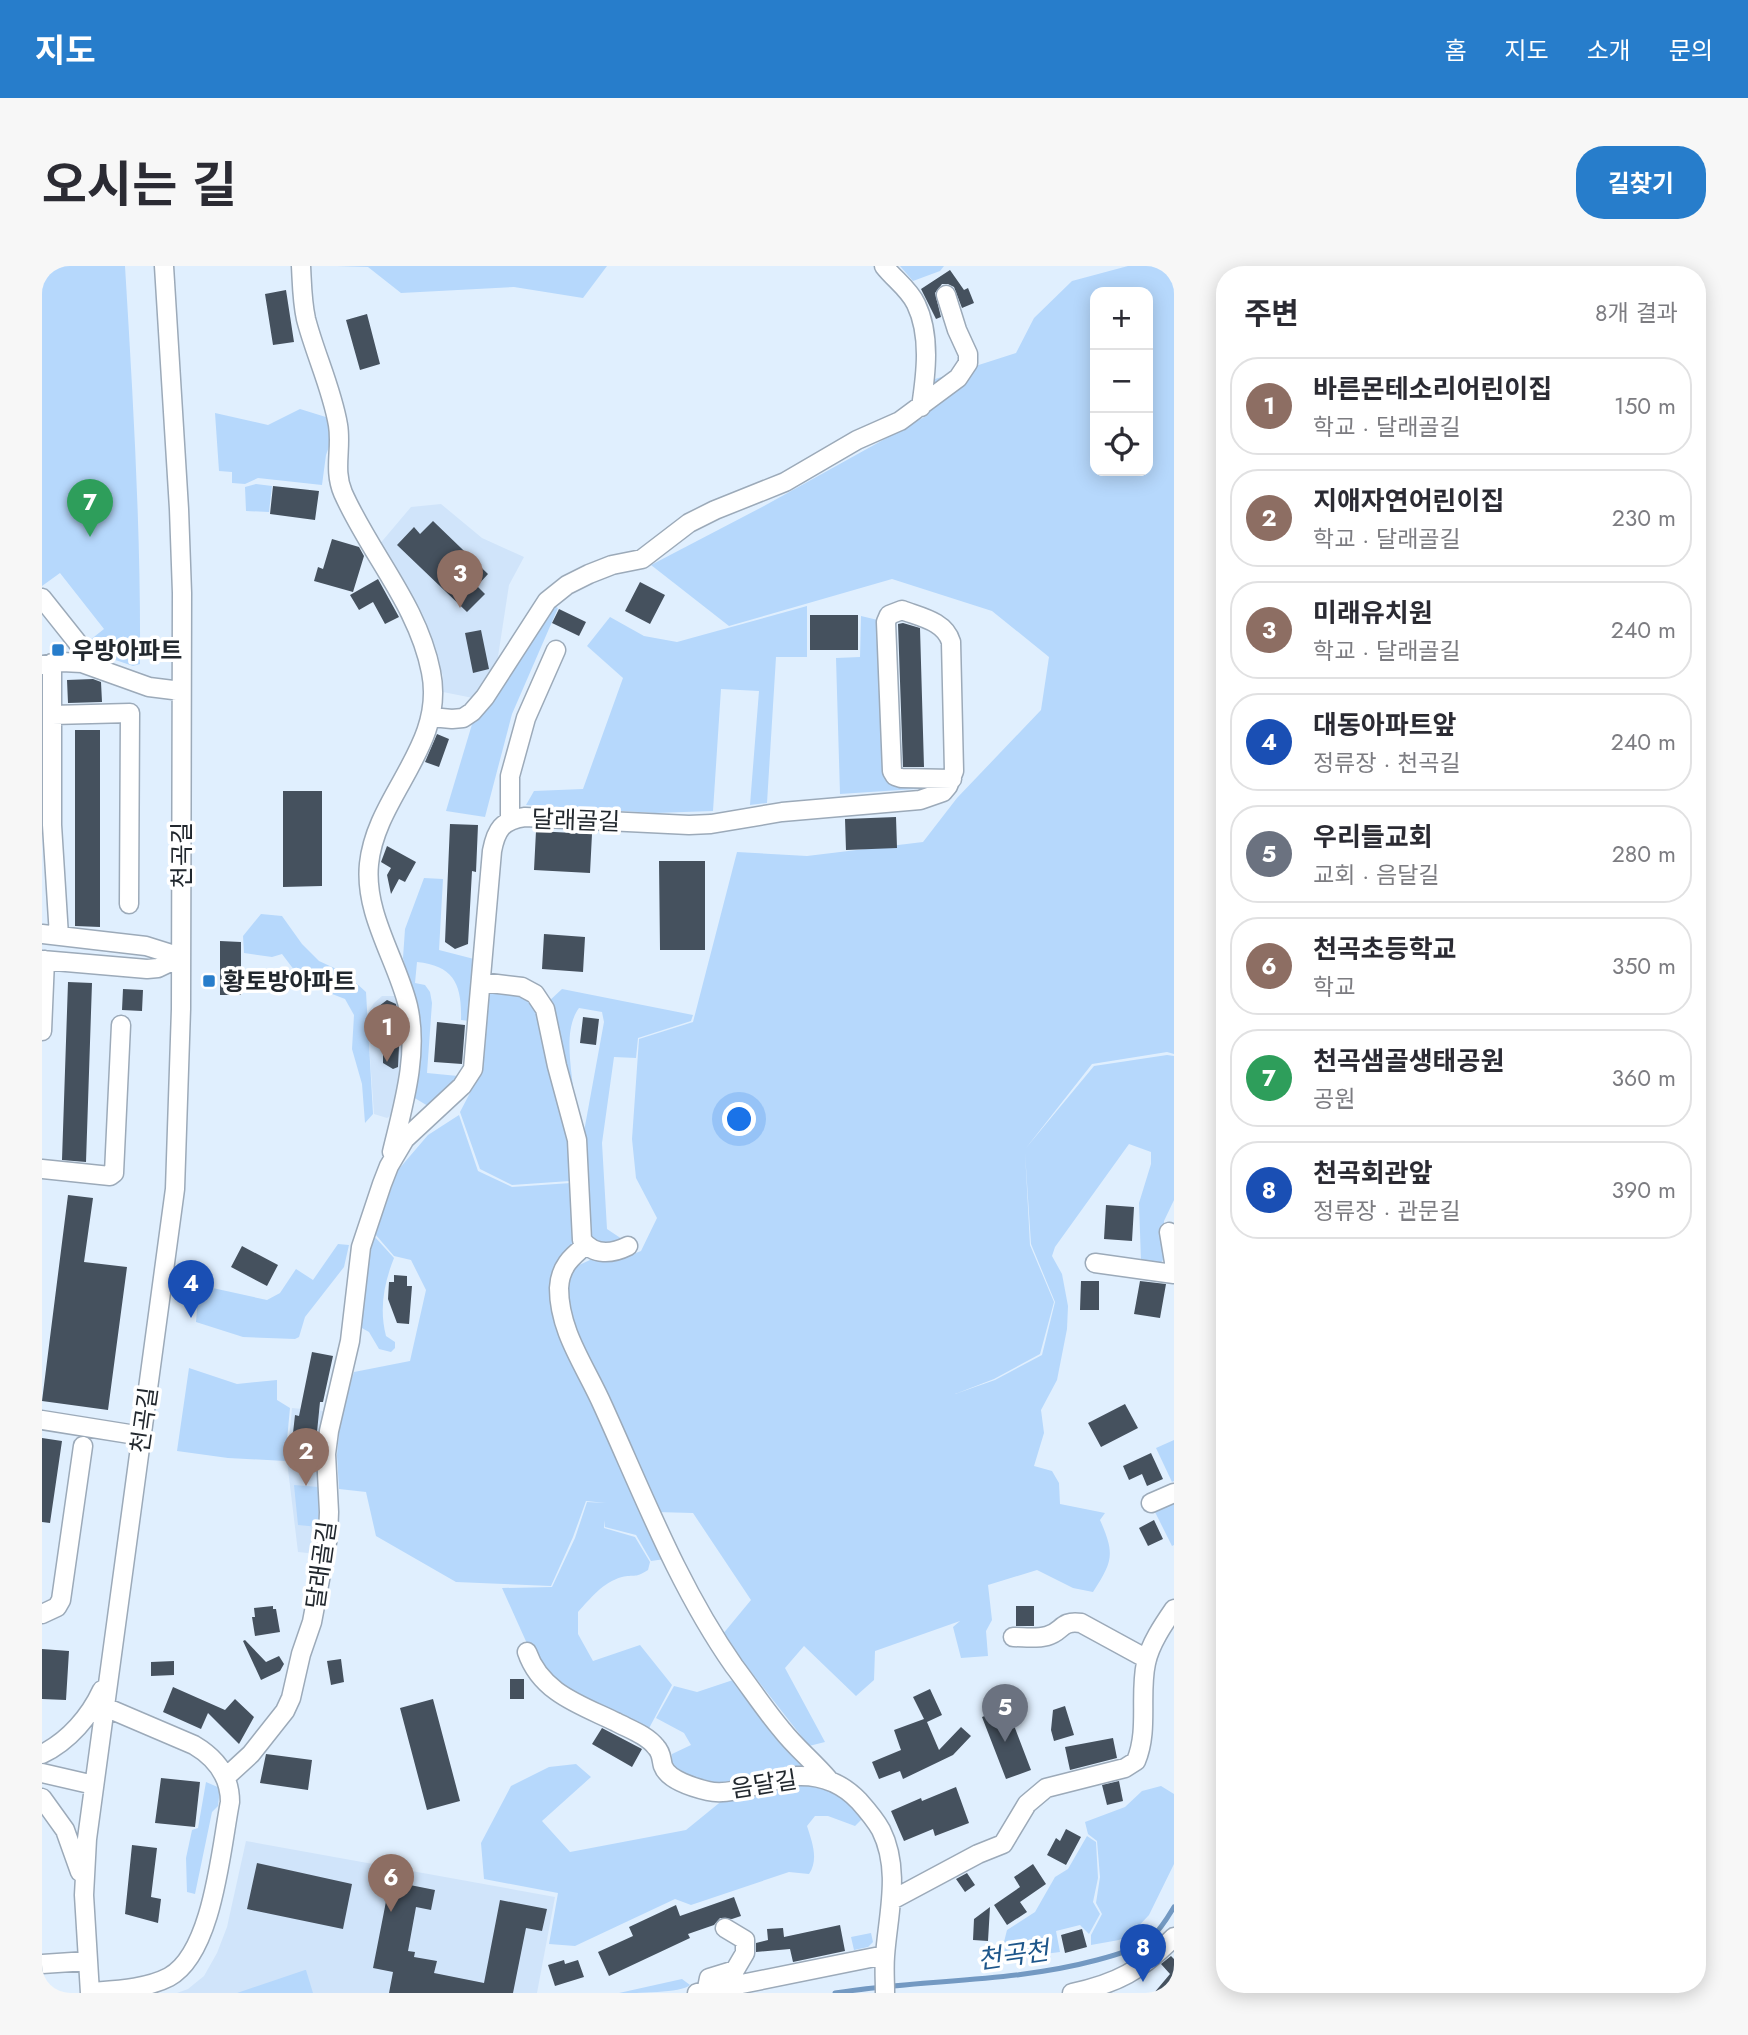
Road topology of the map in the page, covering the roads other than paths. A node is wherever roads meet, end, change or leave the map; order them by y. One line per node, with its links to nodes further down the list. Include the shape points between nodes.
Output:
1 (164, 266): 10 (street, 천곡길, via 179,509)
2 (301, 266): 12 (street, 달래골길, via 306,319 338,426 341,489 416,627 431,671)
3 (884, 266): 5 (street, via 916,303 921,319 926,362)
4 (946, 295): 5 (street, via 968,363 958,378)
5 (921, 407): 12 (street, via 785,482 715,509 642,559 612,565 567,585 547,601 472,712 463,718)
6 (42, 598): 9 (street)
7 (556, 650): 14 (street, via 526,718 510,776)
8 (47, 664): 9 (street); 11 (street)
9 (91, 666): 10 (street, via 142,685)
10 (181, 691): 17 (street, 천곡길)
11 (52, 715): 15 (street, via 130,713); 16 (street)
12 (431, 717): 22 (street, 달래골길, via 419,751 378,825 368,868 373,906 403,988 412,1035 408,1079)
13 (947, 786): 13 (street, via 954,758 949,635 941,625 895,611 886,622 892,771 901,778); 14 (street, 달래골길, via 920,800 782,812 711,824)
14 (510, 819): 19 (street, 달래골길, via 501,826 492,851)
15 (129, 904)
16 (50, 935): 17 (street, via 146,946)
17 (181, 957): 18 (street, via 147,969); 31 (street, 천곡길, via 175,1189)
18 (43, 960): 21 (street)
19 (481, 982): 22 (street, 달래골길, via 475,1059 469,1078 405,1139); 25 (street, via 522,987 535,994 545,1009 577,1140 580,1232)
20 (121, 1025): 23 (street, via 114,1173)
21 (42, 1031)
22 (389, 1166): 44 (street, 달래골길, via 361,1247 348,1350 329,1431 328,1537 312,1622 285,1711 251,1754)
23 (42, 1169)
24 (1169, 1232): 27 (street)
25 (586, 1245): 26 (street, via 606,1253); 45 (street, via 568,1260 559,1286 569,1338 700,1611 781,1730)
26 (628, 1246)
27 (1174, 1262)
28 (1095, 1263): 29 (street)
29 (1174, 1274)
30 (42, 1420): 31 (street)
31 (142, 1436): 40 (street, 천곡길)
32 (83, 1446): 36 (street, via 61,1600)
33 (1174, 1493): 34 (street)
34 (1151, 1503)
35 (1174, 1609): 39 (street)
36 (42, 1614)
37 (1013, 1637): 39 (street, via 1050,1636 1063,1624 1081,1623)
38 (527, 1652): 45 (street, 음달길, via 536,1669 565,1699 655,1745 670,1776 711,1792 796,1776)
39 (1147, 1659): 49 (street, via 1142,1745 1136,1761 1125,1768 1046,1788 1027,1804 1003,1844)
40 (109, 1674): 41 (street, 천곡길); 42 (street, via 84,1720)
41 (105, 1707): 44 (street, via 194,1745); 46 (street, 천곡길)
42 (42, 1754)
43 (42, 1773): 46 (street)
44 (226, 1776): 55 (street, via 230,1802 217,1874 202,1936 193,1953 169,1977)
45 (829, 1780): 49 (street, 음달길, via 850,1791 881,1830 892,1871)
46 (94, 1785): 48 (street, 천곡길)
47 (42, 1798): 48 (street, via 65,1830)
48 (84, 1895): 52 (street)
49 (891, 1900): 53 (street, 음달길)
50 (725, 1928): 56 (street, via 745,1940 745,1953 735,1970 709,1978)
51 (1174, 1937): 58 (street, via 1131,1974)
52 (87, 1961): 54 (street); 55 (street)
53 (885, 1961): 56 (street); 57 (street, 음달길)
54 (42, 1964)
55 (90, 1993)
56 (703, 1993)
57 (885, 1993)
58 (1072, 1993)

